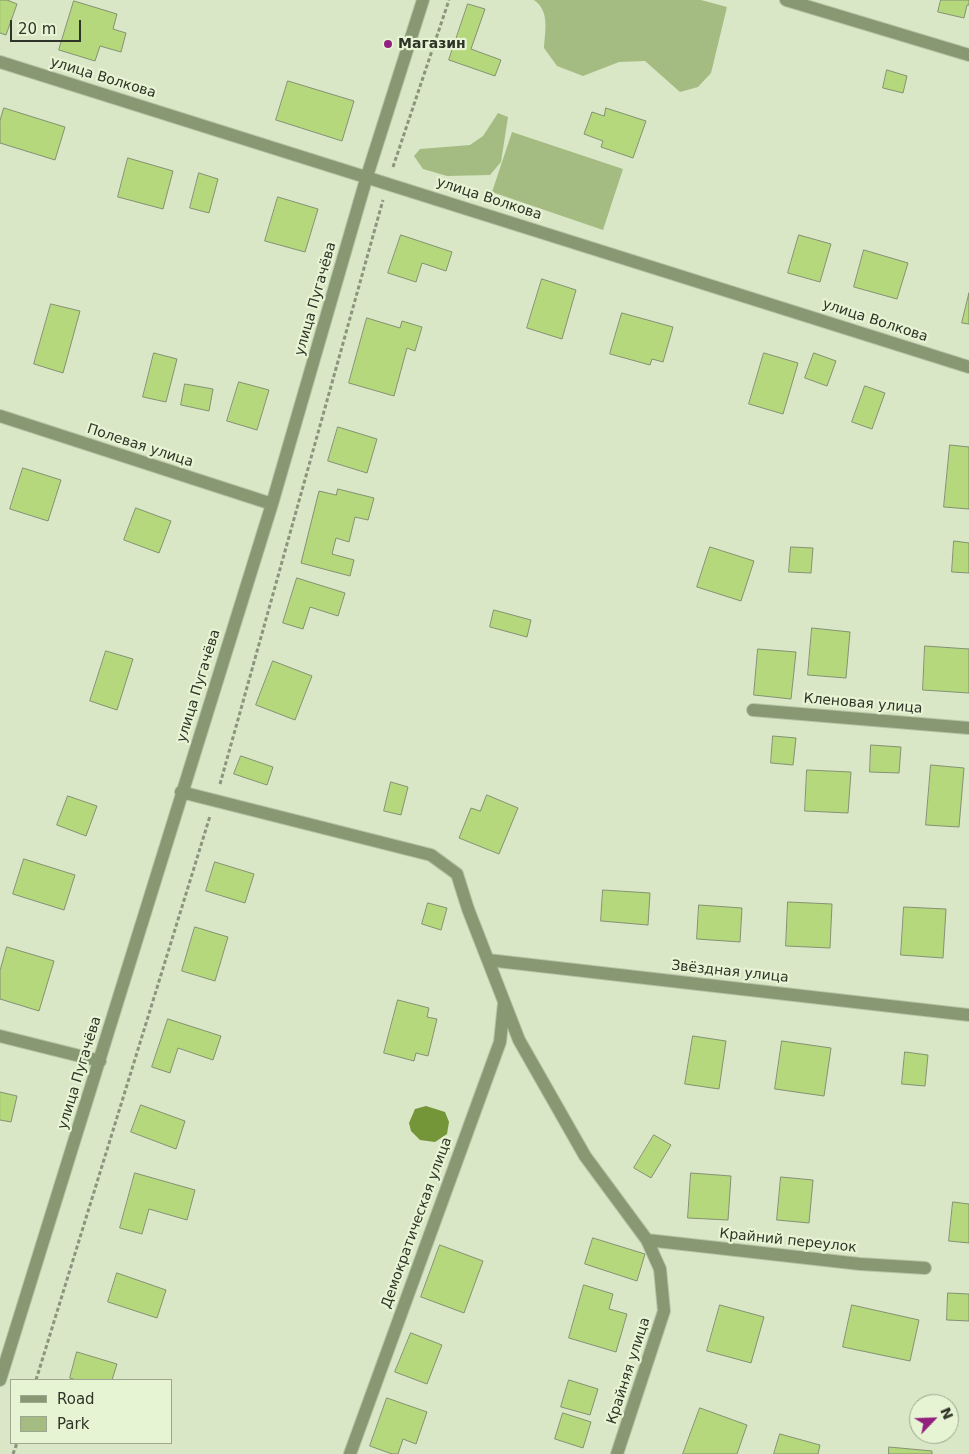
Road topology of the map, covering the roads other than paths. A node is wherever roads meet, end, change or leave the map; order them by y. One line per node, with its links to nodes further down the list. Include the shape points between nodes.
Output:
1 (423, 0): 5 (street, улица Пугачёва)
2 (786, 0): 3 (street)
3 (969, 55)
4 (0, 62): 5 (street, улица Волкова)
5 (367, 176): 6 (street, улица Волкова); 8 (street, улица Пугачёва)
6 (969, 367)
7 (0, 416): 8 (street, Полевая улица)
8 (272, 504): 11 (street, улица Пугачёва)
9 (754, 710): 10 (street, Кленовая улица)
10 (969, 728)
11 (181, 792): 12 (street, Крайняя улица, via 431,855 457,874); 16 (street, улица Пугачёва)
12 (488, 960): 13 (street, Крайняя улица); 14 (street, Звёздная улица)
13 (504, 1000): 17 (street, Крайняя улица, via 519,1040 585,1156); 20 (street, Демократическая улица, via 500,1042)
14 (969, 1014)
15 (0, 1036): 16 (street)
16 (100, 1061): 19 (street, улица Пугачёва)
17 (647, 1240): 18 (street, Крайний переулок); 21 (street, Крайняя улица, via 660,1269 664,1311)
18 (924, 1268)
19 (0, 1380)
20 (350, 1454)
21 (617, 1454)

